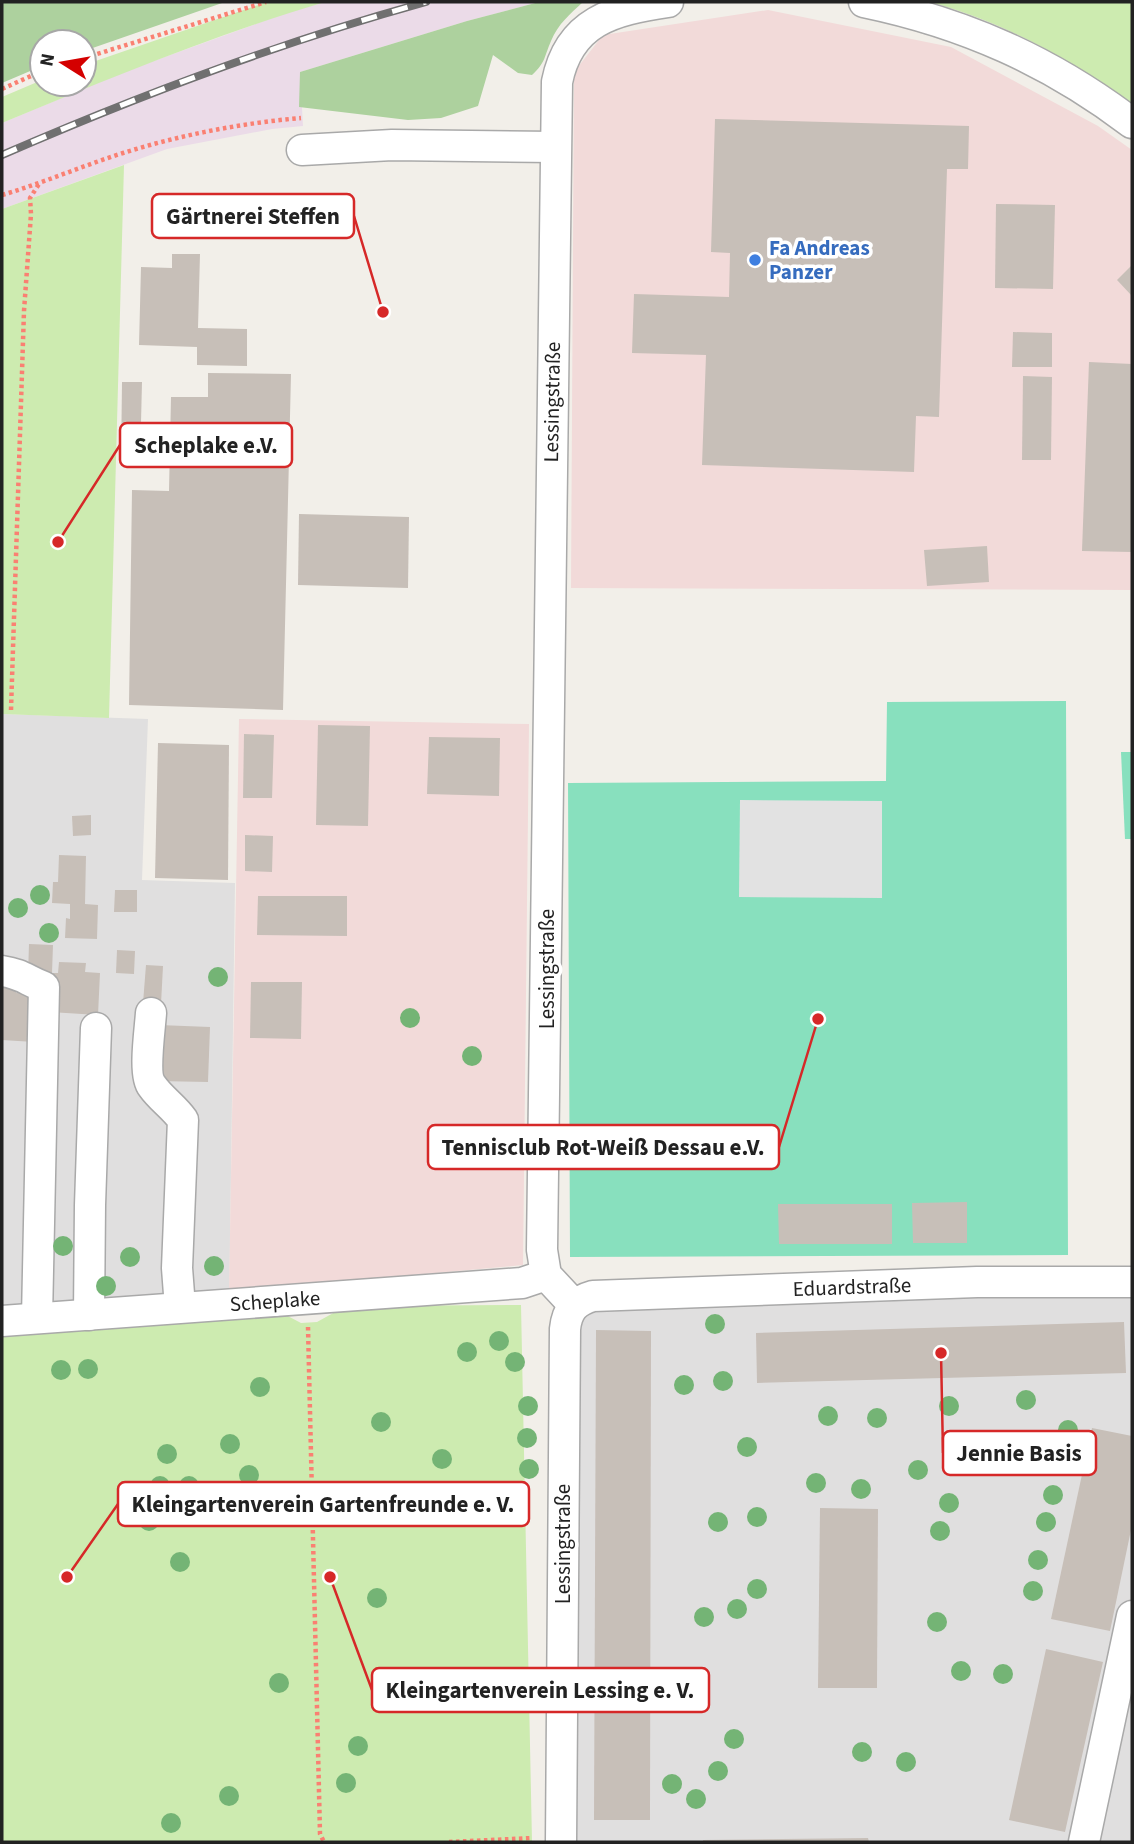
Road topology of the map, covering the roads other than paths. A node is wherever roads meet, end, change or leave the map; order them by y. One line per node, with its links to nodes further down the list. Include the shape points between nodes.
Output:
1 (668, 2): 4 (street, Lessingstraße, via 609,16 569,46 557,82)
2 (864, 2): 3 (street, via 953,24 1000,44 1062,75)
3 (1132, 122)
4 (555, 147): 5 (street, via 404,145); 9 (street, Lessingstraße, via 542,1250)
5 (302, 150)
6 (2, 971): 14 (street, via 20,974 44,987)
7 (151, 1013): 12 (street, via 150,1085 183,1120 177,1268)
8 (96, 1028): 13 (street)
9 (546, 1275): 11 (street); 12 (street, Scheplake, via 522,1283)
10 (1132, 1282): 11 (street, Eduardstraße, via 593,1296)
11 (574, 1305): 17 (street, Lessingstraße, via 566,1316 565,1329)
12 (180, 1307): 13 (street, Scheplake)
13 (89, 1315): 14 (street, Scheplake)
14 (37, 1318): 15 (street, Scheplake)
15 (2, 1321)
16 (1132, 1616): 18 (street)
17 (561, 1840)
18 (1084, 1842)

